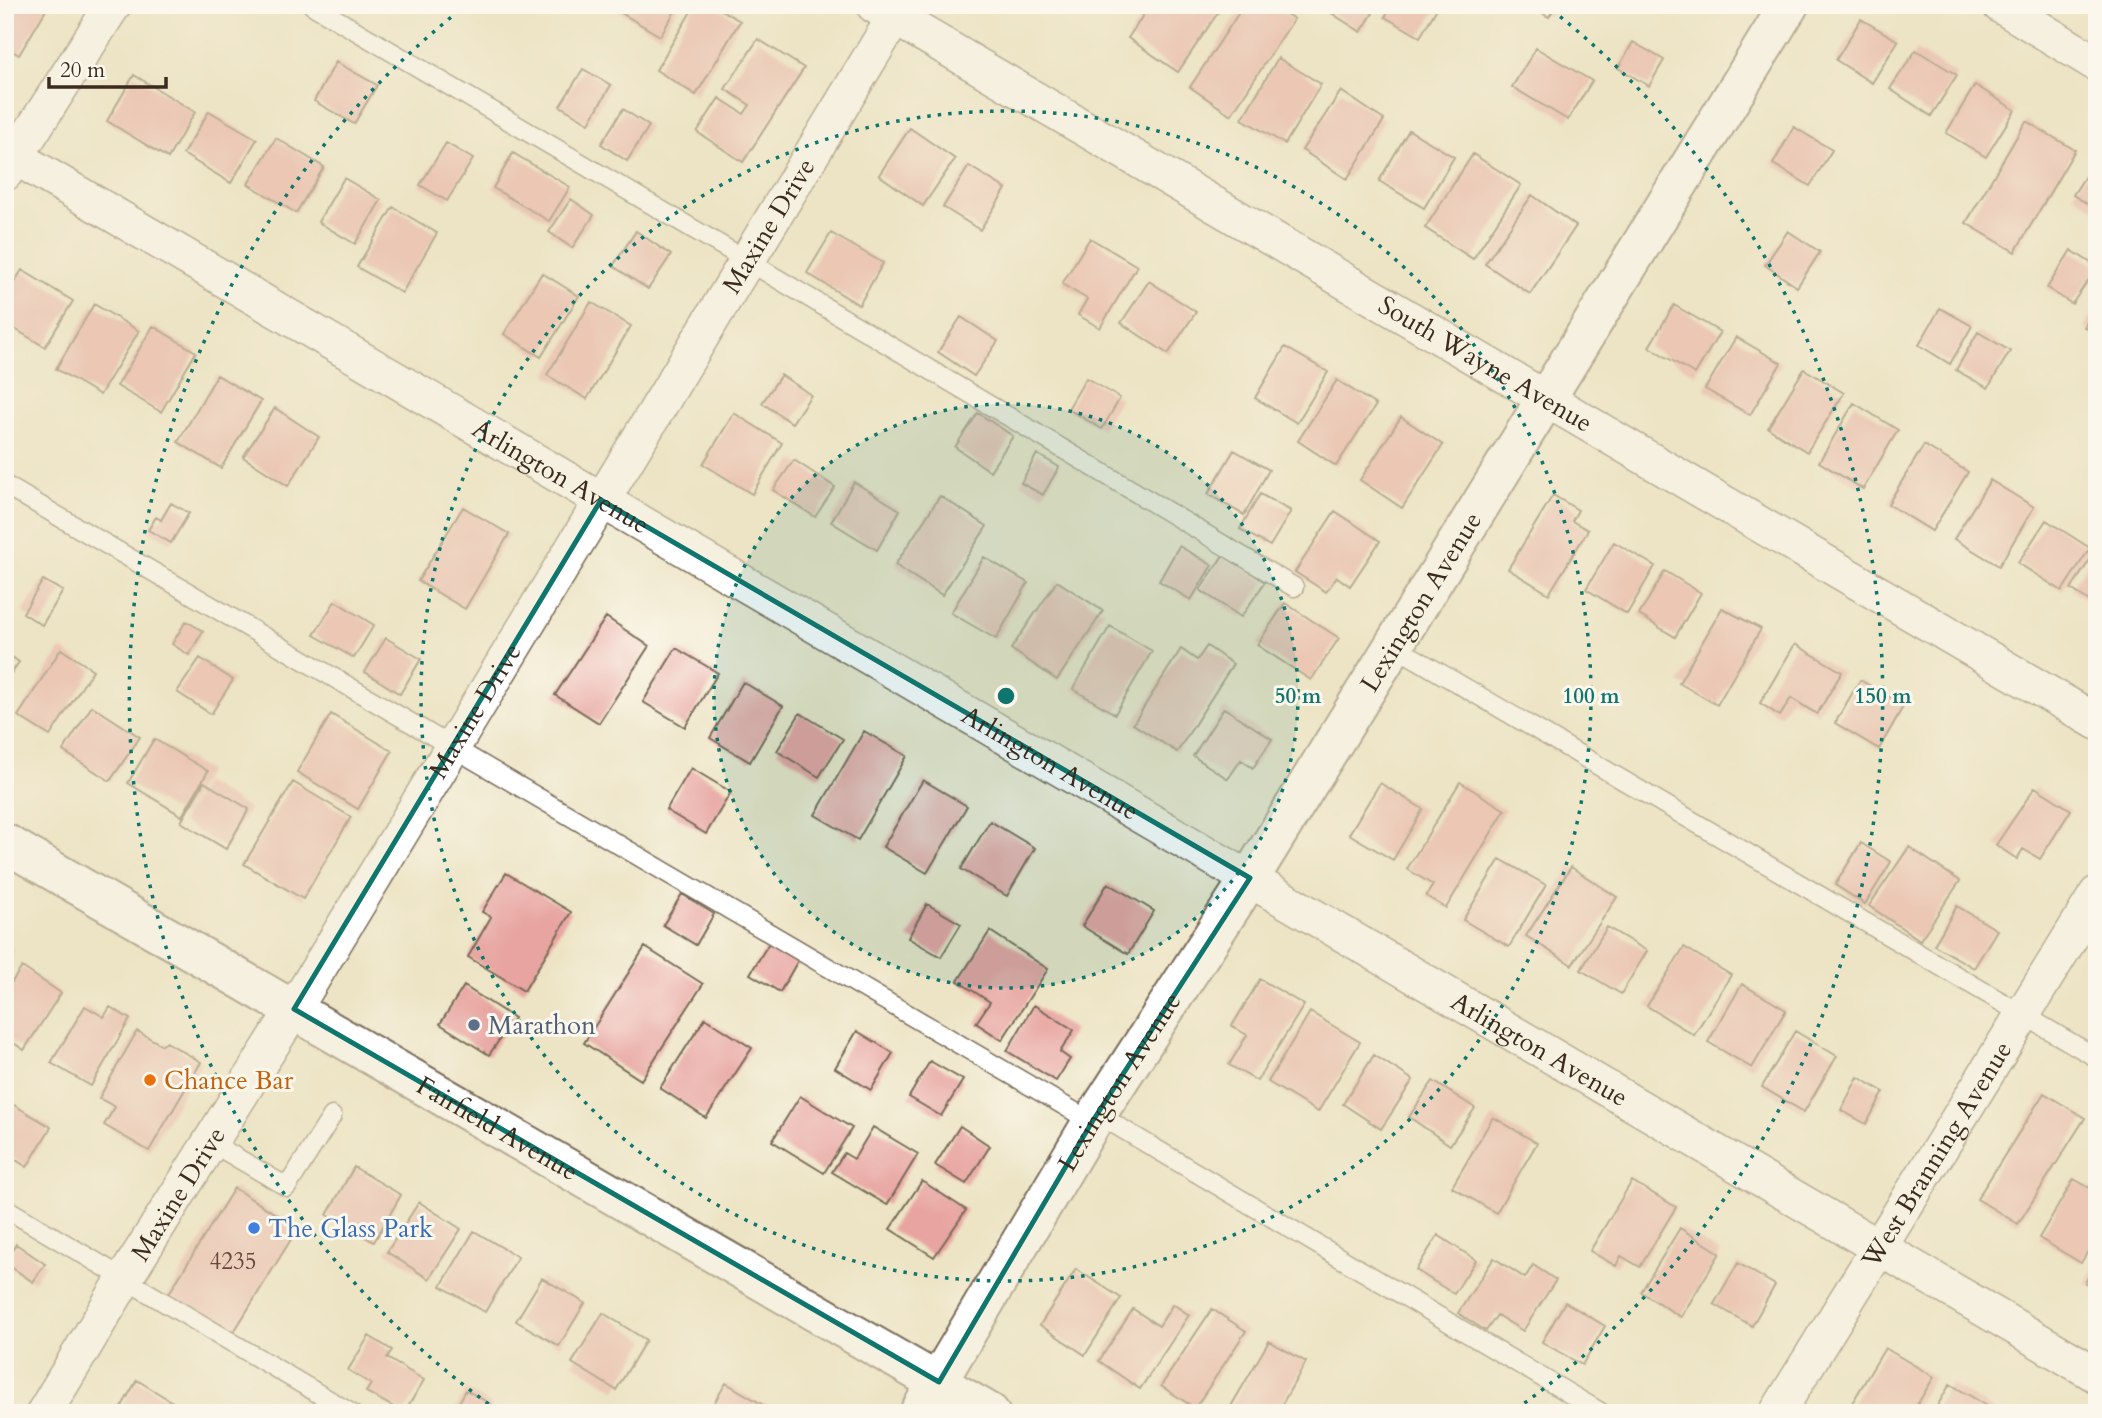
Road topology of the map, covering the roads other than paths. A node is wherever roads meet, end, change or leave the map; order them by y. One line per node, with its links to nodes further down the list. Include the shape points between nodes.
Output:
1 (113, 5): 7 (street)
2 (312, 5): 8 (lane)
3 (1789, 5): 9 (street, Lexington Avenue)
4 (2000, 5): 6 (street)
5 (890, 9): 8 (street, Maxine Drive); 9 (street, South Wayne Avenue)
6 (2097, 64)
7 (9, 160): 11 (street, Arlington Avenue)
8 (746, 260): 11 (street, Maxine Drive); 12 (lane)
9 (1546, 399): 13 (street, Lexington Avenue); 14 (street, South Wayne Avenue)
10 (5, 485): 15 (lane)
11 (601, 500): 15 (street, Maxine Drive); 17 (street, Arlington Avenue)
12 (1294, 587)
13 (1394, 646): 17 (street, Lexington Avenue); 20 (lane)
14 (2097, 722)
15 (453, 747): 19 (street, Maxine Drive); 23 (lane)
16 (5, 843): 19 (street, Fairfield Avenue)
17 (1250, 878): 23 (street, Lexington Avenue); 26 (street, Arlington Avenue)
18 (2097, 894): 20 (street, West Branning Avenue)
19 (294, 1009): 24 (street, Maxine Drive); 29 (street, Fairfield Avenue)
20 (2022, 1015): 21 (lane); 26 (street, West Branning Avenue)
21 (2097, 1058)
22 (332, 1116): 24 (lane, via 287,1187)
23 (1094, 1118): 29 (street, Lexington Avenue); 33 (lane)
24 (210, 1142): 27 (street, Maxine Drive)
25 (5, 1208): 27 (lane)
26 (1879, 1248): 28 (street, Arlington Avenue); 34 (street, West Branning Avenue)
27 (125, 1278): 30 (street, Maxine Drive); 31 (lane)
28 (2097, 1375)
29 (929, 1397): 32 (street, Fairfield Avenue)
30 (44, 1413)
31 (351, 1413)
32 (990, 1413)
33 (1602, 1413)
34 (1777, 1413)

